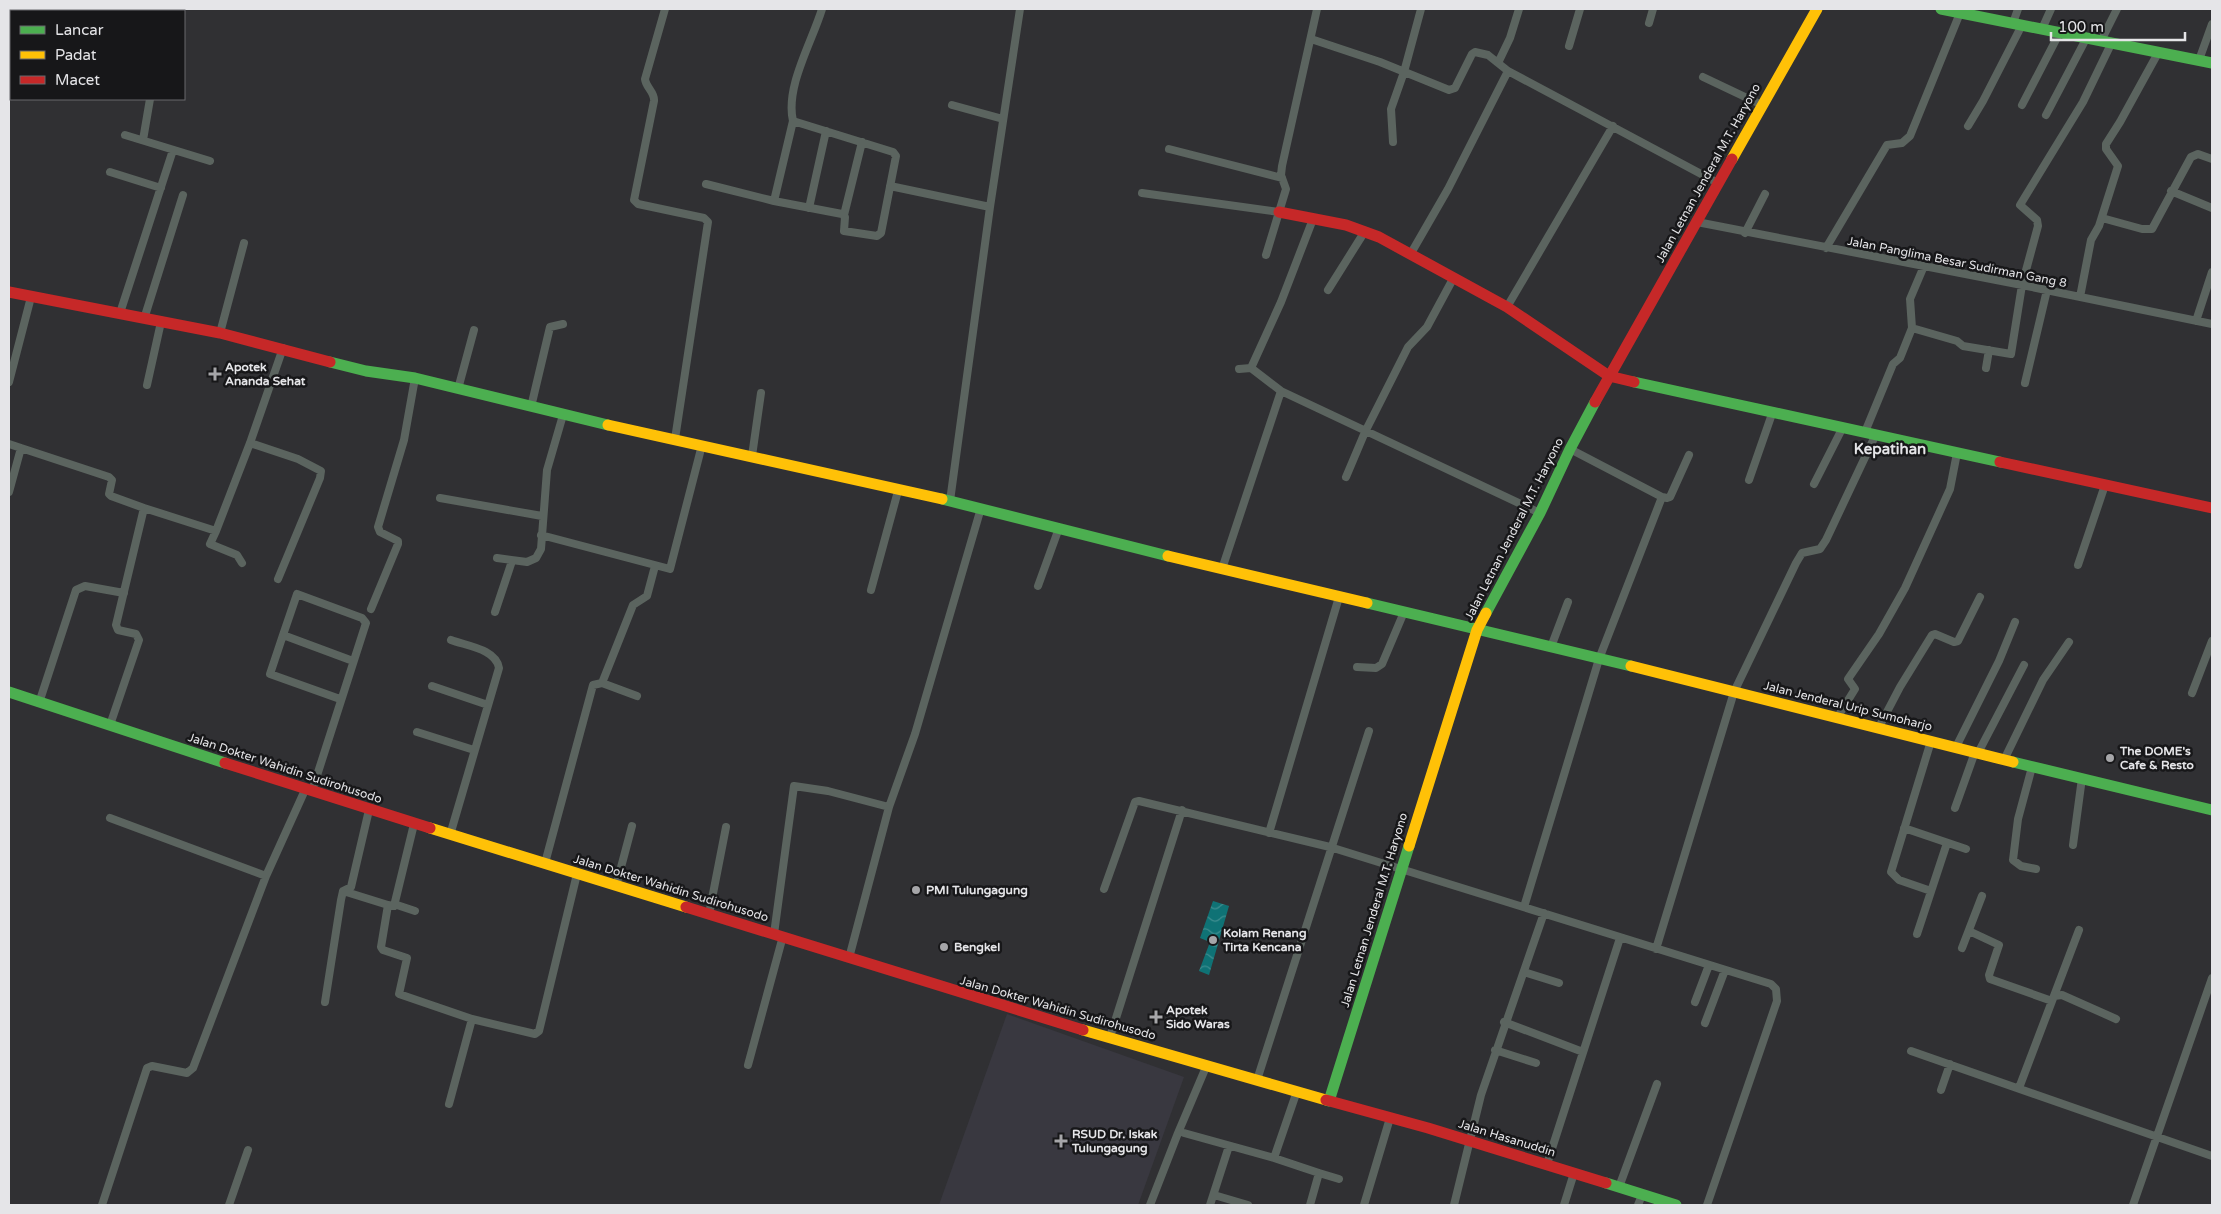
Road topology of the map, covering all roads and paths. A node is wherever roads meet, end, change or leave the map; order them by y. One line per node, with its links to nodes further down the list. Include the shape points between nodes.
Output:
1 (665, 9): 112 (street, via 646,79 654,102 634,200 638,204 704,218 708,222)
2 (822, 9): 37 (street, via 792,94 790,107)
3 (1020, 9): 36 (street)
4 (1317, 9): 21 (street)
5 (1421, 9): 29 (street)
6 (1519, 9): 26 (street)
7 (1580, 9): 23 (street)
8 (1653, 9): 15 (street)
9 (1817, 9): 33 (street, Jalan Letnan Jenderal M.T. Haryono)
10 (1941, 9): 14 (street)
11 (2018, 9): 16 (street)
12 (2051, 9): 18 (street)
13 (2117, 9): 22 (street)
14 (1960, 13): 16 (street); 71 (street, via 1910,136 1902,143 1887,145)
15 (1649, 23)
16 (2017, 24): 18 (street); 39 (street, via 1983,101)
17 (2212, 24): 25 (street)
18 (2042, 29): 19 (street)
19 (2060, 32): 20 (street); 34 (street)
20 (2087, 37): 22 (street); 35 (street)
21 (1311, 39): 29 (street); 50 (street)
22 (2107, 41): 24 (street); 77 (street, via 2083,102 2020,205 2038,222)
23 (1570, 46)
24 (2158, 52): 25 (street); 65 (street, via 2106,144 2118,166)
25 (2199, 60): 27 (street)
26 (1498, 63): 28 (street); 29 (street, via 1488,55 1475,52 1455,88 1450,90)
27 (2212, 63)
28 (1508, 71): 38 (street); 73 (street, via 1448,189)
29 (1404, 72): 44 (street, via 1391,109)
30 (1703, 77): 33 (street)
31 (150, 100): 42 (street)
32 (952, 105): 36 (street)
33 (1762, 105): 51 (street, Jalan Letnan Jenderal M.T. Haryono)
34 (2022, 105)
35 (2046, 115)
36 (1003, 119): 60 (street)
37 (794, 121): 40 (street); 59 (street)
38 (1613, 126): 51 (street); 83 (street)
39 (1968, 126)
40 (826, 131): 43 (street); 61 (street)
41 (125, 134): 42 (street)
42 (143, 140): 46 (street)
43 (862, 142): 53 (street, via 895,154); 64 (street)
44 (1393, 142)
45 (1169, 149): 50 (street)
46 (173, 150): 48 (street); 54 (street)
47 (2212, 159): 55 (street, via 2198,154 2191,157)
48 (210, 161)
49 (110, 172): 54 (street)
50 (1282, 178): 63 (street, via 1286,189)
51 (1718, 182): 67 (street, Jalan Letnan Jenderal M.T. Haryono)
52 (706, 184): 59 (street)
53 (890, 186): 60 (street); 64 (street, via 880,235 844,231)
54 (161, 188): 84 (street)
55 (2171, 191): 62 (street); 65 (street, via 2150,231)
56 (1142, 193): 63 (street)
57 (1765, 194): 69 (street)
58 (184, 195): 85 (street)
59 (774, 201): 61 (street)
60 (990, 207): 129 (street)
61 (809, 208): 64 (street)
62 (2212, 208)
63 (1279, 212): 66 (street); 72 (street)
64 (844, 215)
65 (2102, 218): 82 (street, via 2092,240)
66 (1313, 219): 68 (street); 95 (street)
67 (1697, 222): 69 (street, Jalan Panglima Besar Sudirman Gang 8); 98 (street, Jalan Letnan Jenderal M.T. Haryono)
68 (1365, 231): 73 (street); 78 (street)
69 (1744, 233): 71 (street, Jalan Panglima Besar Sudirman Gang 8)
70 (244, 243): 92 (street)
71 (1826, 248): 74 (street, Jalan Panglima Besar Sudirman Gang 8)
72 (1266, 255)
73 (1410, 255): 76 (street)
74 (1924, 266): 77 (street, Jalan Panglima Besar Sudirman Gang 8); 90 (street, via 1910,299)
75 (2212, 272): 86 (street)
76 (1454, 277): 83 (street); 110 (street, via 1427,327 1408,347)
77 (2022, 285): 79 (street, Jalan Panglima Besar Sudirman Gang 8); 94 (street, via 2011,354)
78 (1328, 290)
79 (2047, 290): 82 (street, Jalan Panglima Besar Sudirman Gang 8); 101 (street)
80 (9, 292): 81 (street, Jalan Jenderal Urip Sumoharjo)
81 (31, 297): 84 (street, Jalan Jenderal Urip Sumoharjo); 100 (street)
82 (2080, 297): 86 (street, Jalan Panglima Besar Sudirman Gang 8)
83 (1507, 307): 98 (street)
84 (120, 313): 85 (street, Jalan Jenderal Urip Sumoharjo)
85 (144, 318): 87 (street, Jalan Jenderal Urip Sumoharjo)
86 (2196, 321): 89 (street, Jalan Panglima Besar Sudirman Gang 8)
87 (161, 322): 92 (street, Jalan Jenderal Urip Sumoharjo); 102 (street)
88 (563, 324): 106 (street, via 550,327)
89 (2212, 324)
90 (1912, 328): 94 (street, via 1957,341 1963,346); 111 (street, via 1900,358 1893,364)
91 (474, 330): 103 (street)
92 (220, 333): 93 (street, Jalan Jenderal Urip Sumoharjo)
93 (283, 348): 99 (street, Jalan Jenderal Urip Sumoharjo, via 366,371); 113 (street)
94 (1988, 350): 96 (street)
95 (1251, 368): 97 (street); 104 (street)
96 (1986, 368)
97 (1239, 369)
98 (1609, 376): 107 (street); 117 (street, Jalan Letnan Jenderal M.T. Haryono)
99 (415, 378): 103 (street, Jalan Jenderal Urip Sumoharjo); 151 (street, via 404,440 378,527 380,532 398,544)
100 (9, 382)
101 (2026, 383)
102 (147, 385)
103 (458, 389): 106 (street, Jalan Jenderal Urip Sumoharjo)
104 (1281, 391): 110 (street); 143 (street)
105 (761, 393): 120 (street)
106 (531, 407): 108 (street, Jalan Jenderal Urip Sumoharjo)
107 (1774, 412): 109 (street); 122 (street)
108 (564, 415): 112 (street, Jalan Jenderal Urip Sumoharjo); 134 (street, via 547,470)
109 (1843, 427): 111 (street); 123 (street)
110 (1365, 432): 121 (street); 133 (street)
111 (1871, 433): 118 (street); 168 (street, via 1826,540 1820,549 1802,553)
112 (675, 439): 115 (street, Jalan Jenderal Urip Sumoharjo)
113 (250, 443): 136 (street); 144 (street, via 298,459 321,471)
114 (9, 444): 116 (street)
115 (702, 445): 120 (street, Jalan Jenderal Urip Sumoharjo); 142 (street, via 671,568)
116 (21, 448): 126 (street); 130 (street, via 108,477 112,480 111,496)
117 (1570, 449): 127 (street); 133 (street, Jalan Letnan Jenderal M.T. Haryono)
118 (1957, 453): 124 (street); 174 (street, via 1950,489 1905,588 1879,634 1848,678 1855,689)
119 (1689, 454): 127 (street, via 1670,497)
120 (752, 456): 125 (street, Jalan Jenderal Urip Sumoharjo)
121 (1346, 477)
122 (1749, 480)
123 (1814, 484)
124 (2105, 485): 132 (street); 141 (street)
125 (898, 491): 129 (street, Jalan Jenderal Urip Sumoharjo); 146 (street)
126 (9, 492)
127 (1662, 497): 161 (street)
128 (440, 498): 134 (street)
129 (950, 501): 131 (street, Jalan Jenderal Urip Sumoharjo)
130 (144, 508): 136 (street); 147 (street)
131 (981, 508): 135 (street, Jalan Jenderal Urip Sumoharjo); 187 (street, via 915,734)
132 (2212, 508)
133 (1540, 513): 155 (street, Jalan Letnan Jenderal M.T. Haryono)
134 (542, 516): 137 (street)
135 (1059, 528): 143 (street, Jalan Jenderal Urip Sumoharjo); 145 (street)
136 (216, 531): 140 (street, via 210,544 237,555)
137 (541, 535): 139 (street, via 536,558 527,562); 142 (street)
138 (497, 558): 139 (street)
139 (512, 560): 152 (street)
140 (242, 563)
141 (2078, 565)
142 (655, 566): 165 (street, via 647,596 633,605)
143 (1222, 570): 148 (street, Jalan Jenderal Urip Sumoharjo)
144 (278, 579)
145 (1038, 586)
146 (871, 590)
147 (124, 593): 172 (street, via 85,586 76,590); 175 (street, via 117,628 136,634 139,640)
148 (1339, 597): 153 (street, Jalan Jenderal Urip Sumoharjo); 197 (street)
149 (1980, 597): 176 (street, via 1958,640 1954,642 1932,635)
150 (1568, 602): 160 (street)
151 (370, 609)
152 (495, 612)
153 (1404, 612): 155 (street, Jalan Jenderal Urip Sumoharjo); 164 (street, via 1382,664 1376,668)
154 (2015, 622): 180 (street)
155 (1477, 630): 160 (street, Jalan Jenderal Urip Sumoharjo); 205 (street, Jalan Letnan Jenderal M.T. Haryono)
156 (283, 634): 162 (street); 162 (street, via 298,594 353,614 366,622); 171 (street, via 270,674)
157 (451, 640): 173 (street, via 490,654 498,662)
158 (2212, 641): 169 (street)
159 (2069, 642): 183 (street, via 2044,680)
160 (1551, 647): 161 (street, Jalan Jenderal Urip Sumoharjo)
161 (1599, 659): 168 (street, Jalan Jenderal Urip Sumoharjo); 214 (street)
162 (353, 660): 171 (street)
163 (2024, 665): 182 (street)
164 (1357, 667)
165 (602, 683): 170 (street); 203 (street, via 596,683 591,689)
166 (432, 686): 173 (street)
167 (9, 692): 172 (street, Jalan Dokter Wahidin Sudirohusodo)
168 (1734, 692): 174 (street, Jalan Jenderal Urip Sumoharjo); 224 (street)
169 (2192, 692)
170 (636, 696)
171 (340, 699): 186 (street)
172 (39, 702): 175 (street, Jalan Dokter Wahidin Sudirohusodo)
173 (488, 705): 181 (street)
174 (1837, 718): 176 (street, Jalan Jenderal Urip Sumoharjo)
175 (110, 725): 186 (street, Jalan Dokter Wahidin Sudirohusodo)
176 (1878, 728): 179 (street, Jalan Jenderal Urip Sumoharjo)
177 (1369, 731): 201 (street)
178 (417, 732): 181 (street)
179 (1931, 741): 180 (street, Jalan Jenderal Urip Sumoharjo); 196 (street)
180 (1956, 747): 182 (street, Jalan Jenderal Urip Sumoharjo)
181 (474, 750): 198 (street)
182 (1976, 753): 183 (street, Jalan Jenderal Urip Sumoharjo); 188 (street)
183 (2004, 760): 184 (street, Jalan Jenderal Urip Sumoharjo)
184 (2032, 766): 185 (street, Jalan Jenderal Urip Sumoharjo); 204 (street, via 2018,819 2012,860)
185 (2082, 778): 191 (street, Jalan Jenderal Urip Sumoharjo); 200 (street)
186 (308, 791): 189 (street, Jalan Dokter Wahidin Sudirohusodo); 207 (street)
187 (889, 807): 221 (street, via 794,786); 225 (street)
188 (1955, 808)
189 (369, 810): 193 (street, Jalan Dokter Wahidin Sudirohusodo); 211 (street, via 351,887)
190 (1182, 810): 197 (street); 209 (street, via 1135,802); 239 (street)
191 (2212, 810)
192 (110, 818): 207 (street)
193 (414, 824): 198 (street, Jalan Dokter Wahidin Sudirohusodo); 213 (street)
194 (632, 826): 208 (street)
195 (726, 827): 217 (street)
196 (1904, 828): 199 (street); 210 (street, via 1891,872 1899,880)
197 (1269, 832): 201 (street)
198 (450, 835): 203 (street, Jalan Dokter Wahidin Sudirohusodo)
199 (1947, 843): 202 (street); 210 (street)
200 (2073, 845)
201 (1330, 848): 205 (street); 247 (street)
202 (1966, 849)
203 (545, 863): 206 (street, Jalan Dokter Wahidin Sudirohusodo)
204 (2036, 869)
205 (1402, 871): 214 (street); 252 (street, Jalan Letnan Jenderal M.T. Haryono)
206 (577, 874): 208 (street, Jalan Dokter Wahidin Sudirohusodo); 235 (street, via 539,1032 535,1034)
207 (266, 876): 269 (street, via 193,1068 187,1073 152,1066 147,1069)
208 (616, 886): 217 (street, Jalan Dokter Wahidin Sudirohusodo)
209 (1104, 890)
210 (1931, 890): 220 (street)
211 (343, 891): 213 (street); 233 (street)
212 (1982, 896): 219 (street)
213 (391, 905): 215 (street); 235 (street, via 381,947 407,958 399,994)
214 (1524, 907): 216 (street)
215 (415, 911)
216 (1544, 913): 222 (street); 228 (street)
217 (709, 914): 221 (street, Jalan Dokter Wahidin Sudirohusodo)
218 (2078, 930): 232 (street)
219 (1968, 931): 223 (street); 232 (street, via 1999,945 1990,979)
220 (1917, 934)
221 (778, 935): 225 (street, Jalan Dokter Wahidin Sudirohusodo); 245 (street)
222 (1620, 938): 224 (street); 242 (street)
223 (1962, 948)
224 (1656, 949): 226 (street)
225 (849, 958): 239 (street, Jalan Dokter Wahidin Sudirohusodo)
226 (1709, 965): 227 (street); 234 (street)
227 (1725, 970): 238 (street); 279 (street, via 1771,984 1778,995)
228 (1524, 972): 230 (street); 237 (street)
229 (2212, 978): 231 (street)
230 (1559, 983)
231 (2209, 993): 256 (street)
232 (2053, 998): 236 (street, via 2062,995); 249 (street)
233 (325, 1002)
234 (1695, 1002)
235 (472, 1019): 253 (street)
236 (2116, 1019)
237 (1504, 1022): 240 (street); 242 (street)
238 (1704, 1023)
239 (1110, 1037): 246 (street, Jalan Dokter Wahidin Sudirohusodo)
240 (1495, 1050): 243 (street); 257 (street)
241 (1911, 1051): 244 (street)
242 (1583, 1052): 262 (street)
243 (1536, 1063)
244 (1950, 1064): 249 (street); 250 (street)
245 (748, 1065)
246 (1206, 1067): 247 (street, Jalan Dokter Wahidin Sudirohusodo); 271 (street)
247 (1257, 1080): 251 (street, Jalan Dokter Wahidin Sudirohusodo)
248 (1657, 1084): 266 (street)
249 (2019, 1088): 256 (street)
250 (1941, 1090)
251 (1296, 1092): 252 (street, Jalan Dokter Wahidin Sudirohusodo); 261 (street)
252 (1329, 1102): 254 (street, Jalan Hasanuddin)
253 (449, 1104)
254 (1390, 1118): 257 (street, Jalan Hasanuddin); 275 (street)
255 (1184, 1133): 258 (street)
256 (2157, 1137): 260 (street); 280 (street)
257 (1470, 1142): 262 (street, Jalan Hasanuddin); 276 (street)
258 (1229, 1146): 261 (street); 267 (street)
259 (248, 1150): 270 (street)
260 (2212, 1156)
261 (1274, 1158): 263 (street)
262 (1547, 1164): 264 (street, Jalan Hasanuddin)
263 (1319, 1173): 265 (street); 274 (street)
264 (1574, 1173): 266 (street, Jalan Hasanuddin); 277 (street)
265 (1340, 1179)
266 (1619, 1187): 268 (street, Jalan Hasanuddin)
267 (1214, 1195): 272 (street); 273 (street)
268 (1640, 1200): 278 (street, Jalan Hasanuddin)
269 (102, 1205)
270 (229, 1205)
271 (1150, 1205)
272 (1210, 1205)
273 (1248, 1205)
274 (1310, 1205)
275 (1364, 1205)
276 (1454, 1205)
277 (1564, 1205)
278 (1676, 1205)
279 (1707, 1205)
280 (2133, 1205)

